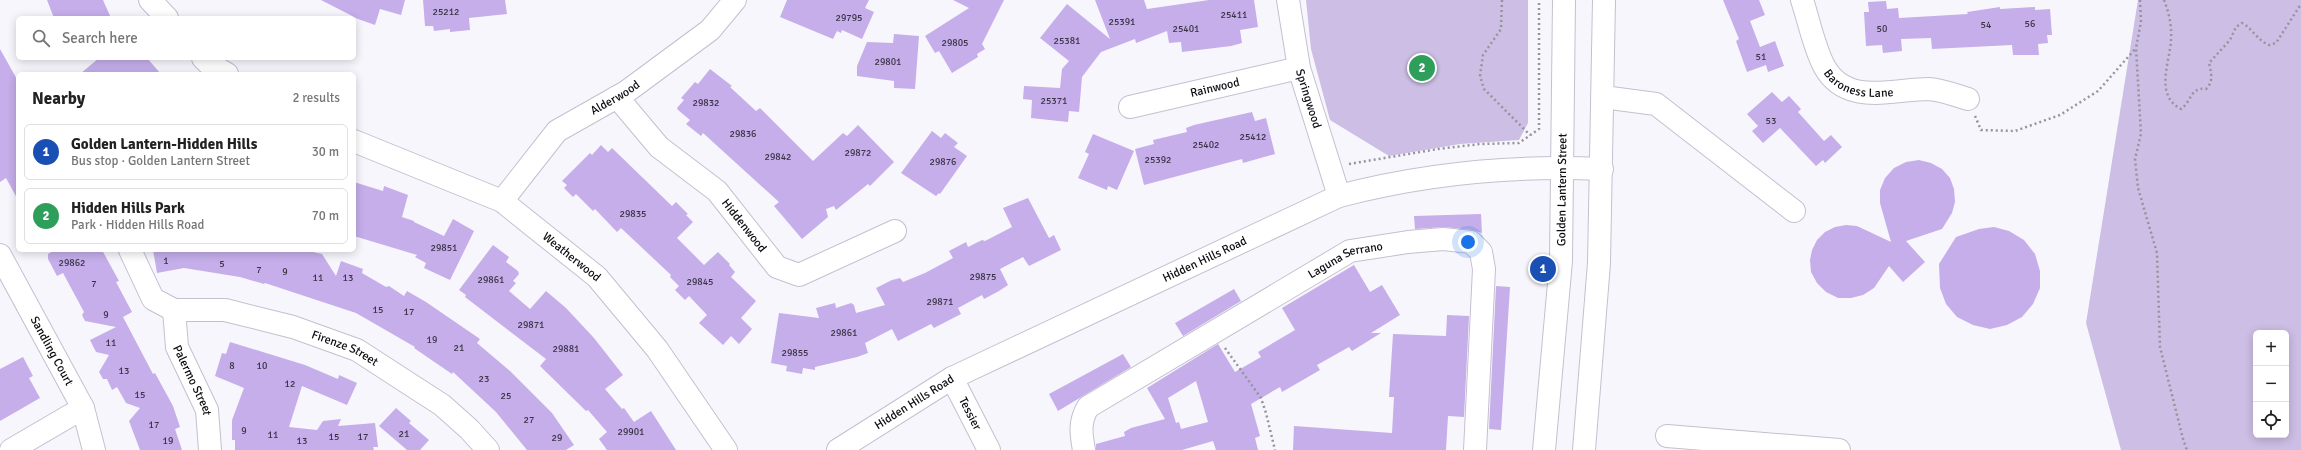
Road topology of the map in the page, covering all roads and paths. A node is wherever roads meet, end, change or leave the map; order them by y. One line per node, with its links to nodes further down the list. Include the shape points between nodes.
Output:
1 (150, 0): 12 (street)
2 (735, 0): 17 (street, Alderwood, via 710,30)
3 (1288, 0): 15 (street, Springwood)
4 (1502, 0): 21 (path, via 1501,29 1483,55 1480,76 1484,89)
5 (1539, 0): 21 (path, via 1539,129)
6 (1564, 0): 24 (street, Golden Lantern Street)
7 (1604, 0): 18 (street)
8 (1802, 0): 19 (street, Baroness Lane, via 1824,66 1832,78 1843,87 1858,93 1870,94 1936,90)
9 (2140, 0): 13 (path, via 2141,22)
10 (2164, 0): 11 (path, via 2171,28 2165,78 2167,94 2172,104 2181,109 2187,105 2197,88 2210,86 2209,63 2230,40 2236,27 2242,23 2260,42 2268,45 2276,43)
11 (2301, 4)
12 (165, 16)
13 (2136, 48): 19 (path, via 2098,91 2060,115 2015,131 1982,130); 50 (path, via 2141,134 2135,159 2138,188 2157,253 2160,347)
14 (206, 60): 16 (street)
15 (1299, 68): 20 (street, Rainwood); 26 (street, Springwood)
16 (224, 72)
17 (617, 97): 27 (street, Alderwood, via 557,131); 29 (street, Hiddenwood, via 659,147 717,191 777,267 799,275)
18 (1603, 98): 25 (street); 28 (street, via 1656,104)
19 (1968, 99)
20 (1130, 107)
21 (1530, 135): 23 (path, via 1519,143 1438,149 1347,165)
22 (356, 142): 27 (street, Weatherwood)
23 (1344, 162)
24 (1563, 167): 25 (street, Hidden Hills Road); 26 (street, Hidden Hills Road, via 1516,167 1443,174 1390,182); 47 (street, Golden Lantern Street, via 1558,305)
25 (1602, 169): 48 (street, via 1599,263)
26 (1339, 196): 34 (street, Hidden Hills Road)
27 (502, 201): 41 (street, Weatherwood, via 597,277 657,349)
28 (1794, 211)
29 (895, 231)
30 (131, 252): 32 (street, via 153,299)
31 (0, 255): 35 (street, Sandling Court)
32 (174, 310): 37 (street, Firenze Street, via 225,310 293,327 357,350 442,405); 40 (street, Palermo Street, via 177,347 207,410)
33 (1211, 334): 44 (street, Laguna Serrano, via 1088,407 1082,418); 45 (path, via 1230,355 1261,398); 46 (street, Laguna Serrano, via 1350,251 1443,239 1471,242 1481,252 1484,269)
34 (952, 378): 42 (street, Hidden Hills Road); 43 (street, Tessier)
35 (83, 408): 38 (street); 39 (street, Sandling Court)
36 (1667, 436): 49 (street)
37 (485, 449)
38 (11, 450)
39 (94, 450)
40 (210, 450)
41 (726, 450)
42 (838, 450)
43 (989, 450)
44 (1084, 450)
45 (1275, 450)
46 (1475, 450)
47 (1544, 450)
48 (1584, 450)
49 (1839, 450)
50 (2187, 450)

